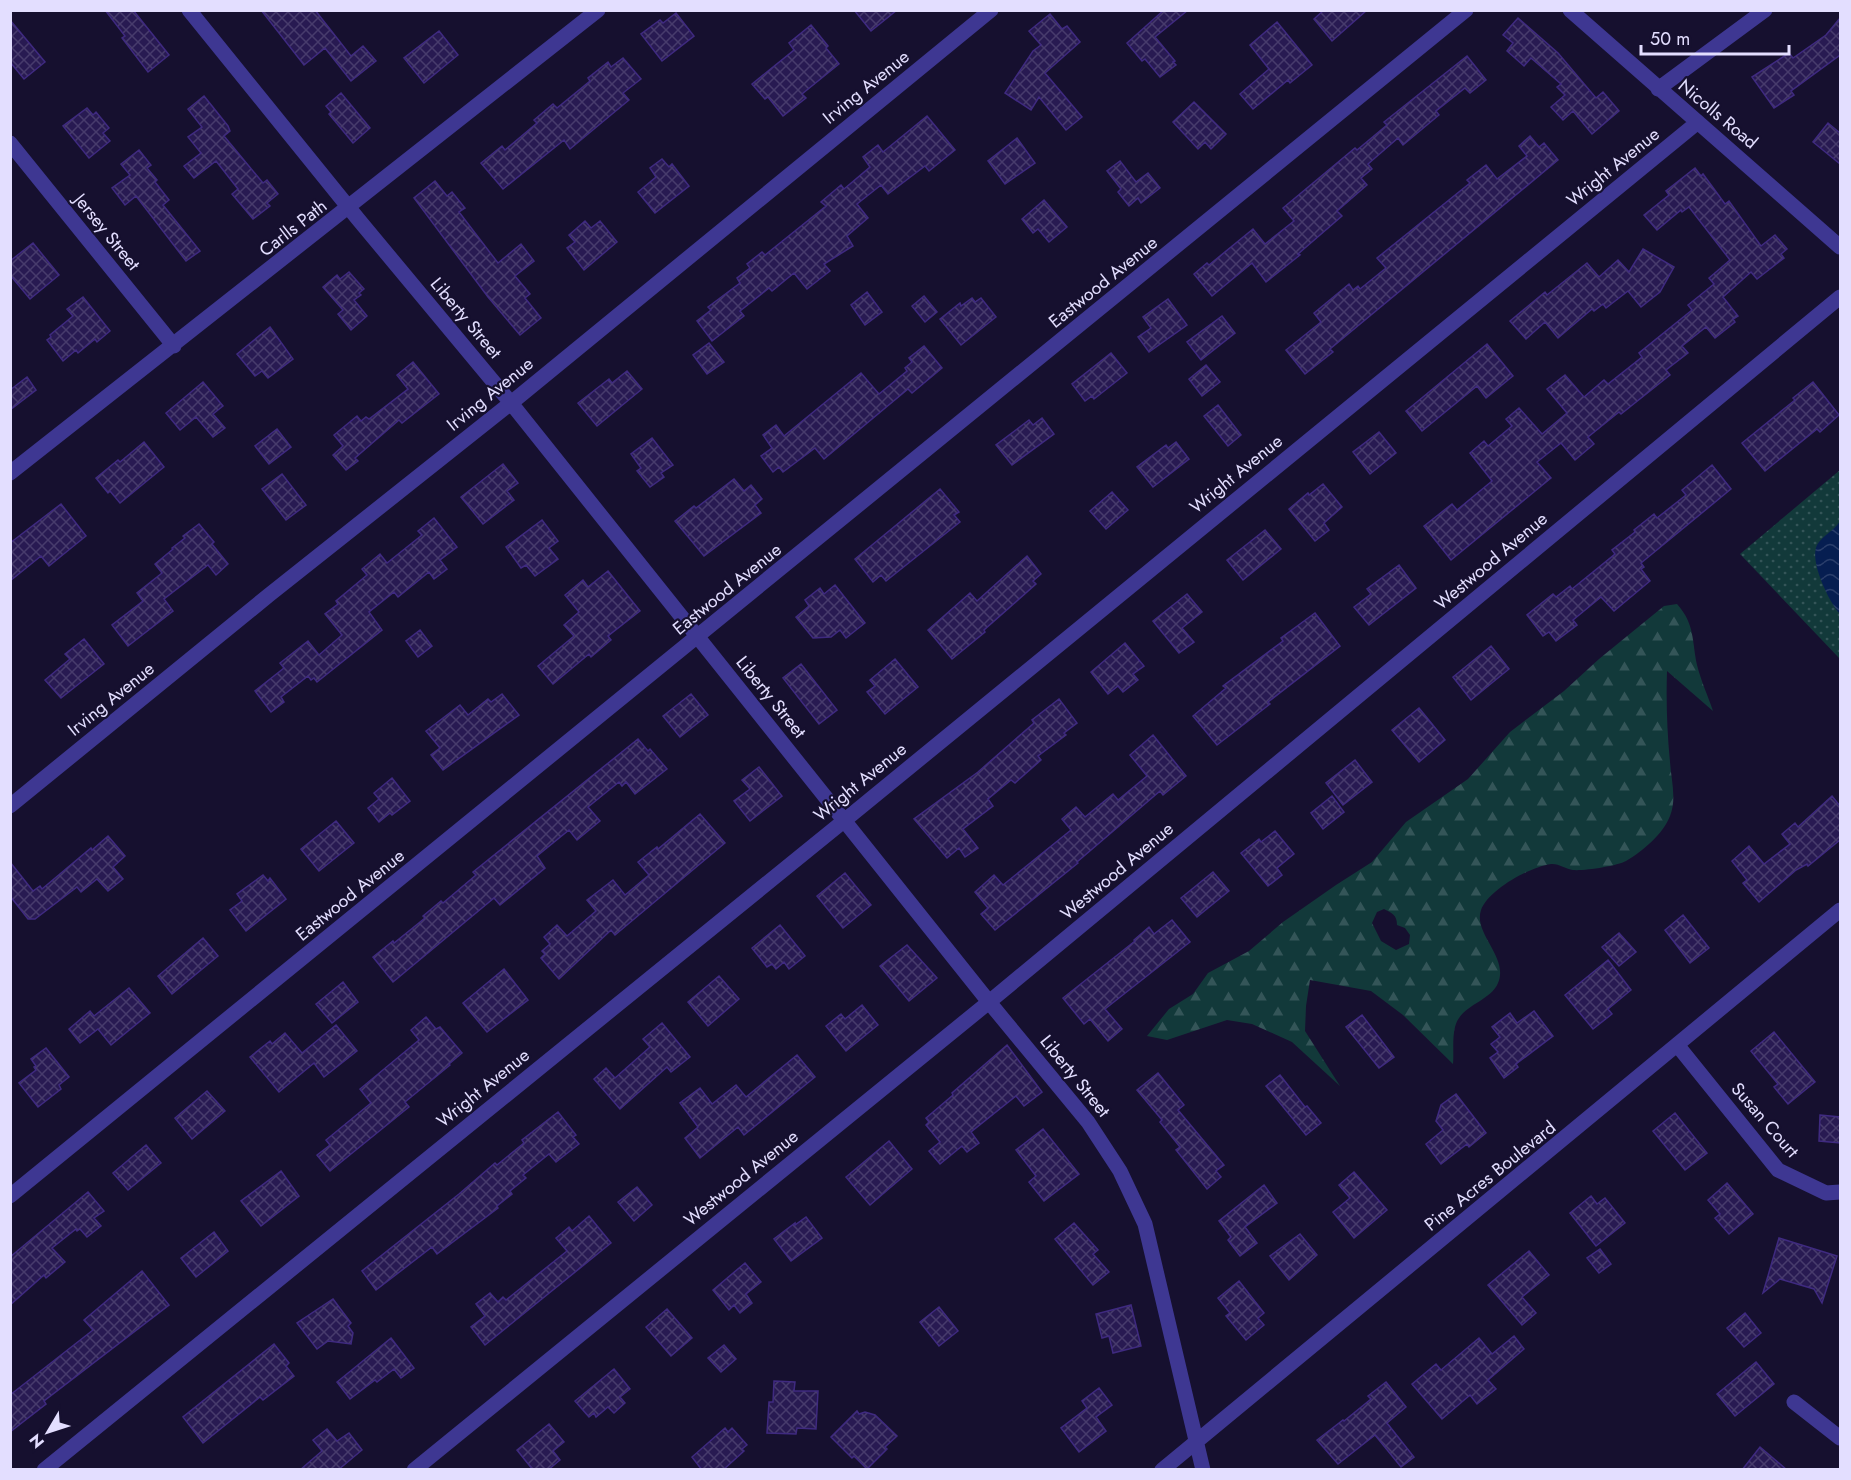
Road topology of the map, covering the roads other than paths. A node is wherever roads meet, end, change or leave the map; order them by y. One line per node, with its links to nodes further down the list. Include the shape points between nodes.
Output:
1 (189, 10): 10 (street, Liberty Street)
2 (598, 10): 10 (street, Carlls Path)
3 (991, 10): 14 (street, Irving Avenue)
4 (1466, 10): 16 (street, Eastwood Avenue)
5 (1570, 10): 7 (street, Nicolls Road)
6 (1766, 10): 7 (street)
7 (1658, 89): 8 (street, Nicolls Road)
8 (1698, 122): 11 (street, Nicolls Road); 18 (street, Wright Avenue)
9 (10, 143): 13 (street, Jersey Street)
10 (349, 208): 13 (street, Carlls Path); 14 (street, Liberty Street)
11 (1840, 247)
12 (1840, 297): 20 (street, Westwood Avenue)
13 (174, 346): 15 (street, Carlls Path)
14 (511, 403): 16 (street, Liberty Street); 17 (street, Irving Avenue)
15 (10, 473)
16 (698, 638): 18 (street, Liberty Street); 23 (street, Eastwood Avenue)
17 (10, 806)
18 (845, 820): 20 (street, Liberty Street); 27 (street, Wright Avenue)
19 (1840, 910): 21 (street, Pine Acres Boulevard)
20 (989, 1002): 26 (street, Liberty Street, via 1088,1122 1120,1171 1145,1224); 28 (street, Westwood Avenue)
21 (1678, 1046): 22 (street, Susan Court, via 1778,1170 1826,1193); 26 (street, Pine Acres Boulevard)
22 (1840, 1192)
23 (10, 1196)
24 (1794, 1402): 25 (street)
25 (1840, 1438)
26 (1197, 1442): 29 (street, Pine Acres Boulevard); 30 (street, Liberty Street)
27 (44, 1470)
28 (414, 1470)
29 (1162, 1470)
30 (1203, 1470)

